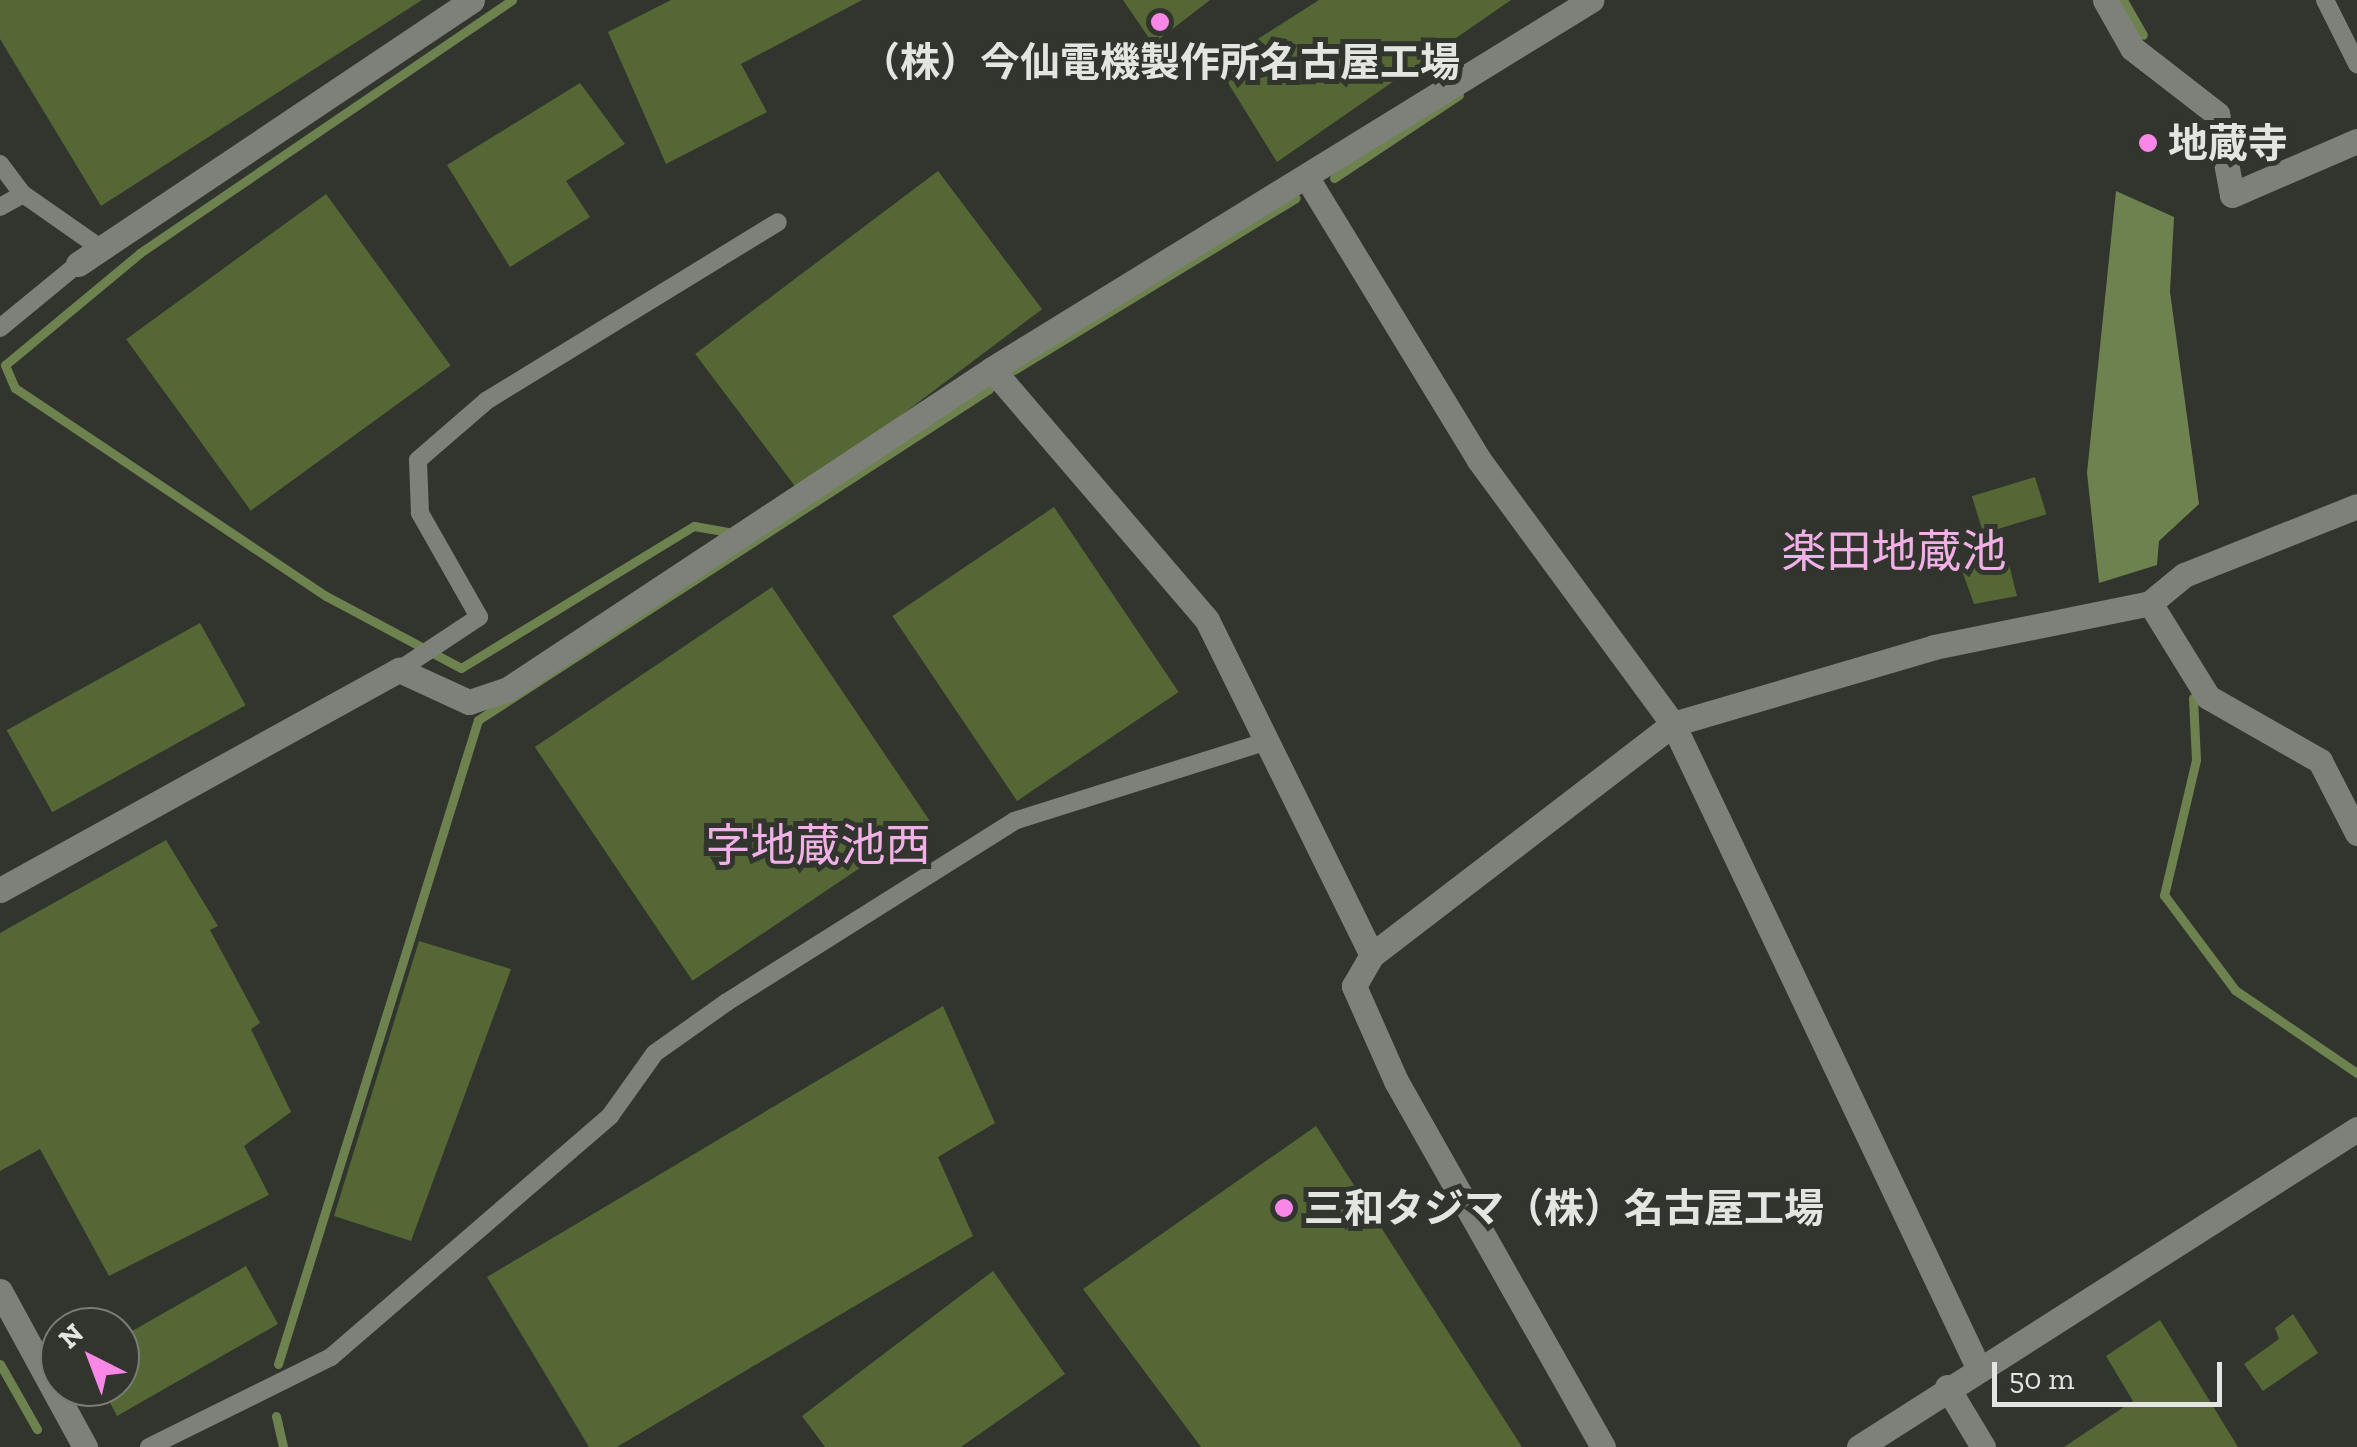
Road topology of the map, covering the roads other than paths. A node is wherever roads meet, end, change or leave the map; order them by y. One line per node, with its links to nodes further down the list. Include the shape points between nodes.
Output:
1 (472, 0): 12 (street)
2 (1591, 0): 8 (street)
3 (2105, 0): 6 (street, via 2132,48 2217,114 2232,195)
4 (2324, 0): 5 (lane)
5 (2357, 64)
6 (2357, 141)
7 (0, 164): 9 (lane)
8 (1308, 178): 15 (street); 19 (street, via 1479,460)
9 (23, 194): 10 (lane); 12 (lane)
10 (0, 207)
11 (778, 222): 18 (lane, via 486,401 418,460 420,513 479,617)
12 (100, 248): 13 (street)
13 (78, 264): 14 (lane)
14 (0, 328)
15 (992, 370): 18 (street, via 508,689 469,702); 20 (street, via 1177,578)
16 (2357, 506): 17 (street, via 2184,576)
17 (2150, 603): 19 (street, via 1934,646); 21 (street, via 2208,697 2320,761)
18 (407, 665): 22 (street)
19 (1673, 724): 23 (street); 26 (street)
20 (1268, 741): 23 (street); 29 (lane, via 1014,821 727,1002 655,1053 610,1116 331,1357)
21 (2356, 824)
22 (0, 890)
23 (1372, 956): 30 (street, via 1354,986 1396,1082)
24 (2357, 1129): 26 (street)
25 (0, 1291): 28 (street)
26 (1976, 1365): 27 (street)
27 (1947, 1387): 31 (street); 32 (street)
28 (85, 1447)
29 (149, 1447)
30 (1603, 1447)
31 (1860, 1447)
32 (1984, 1447)

